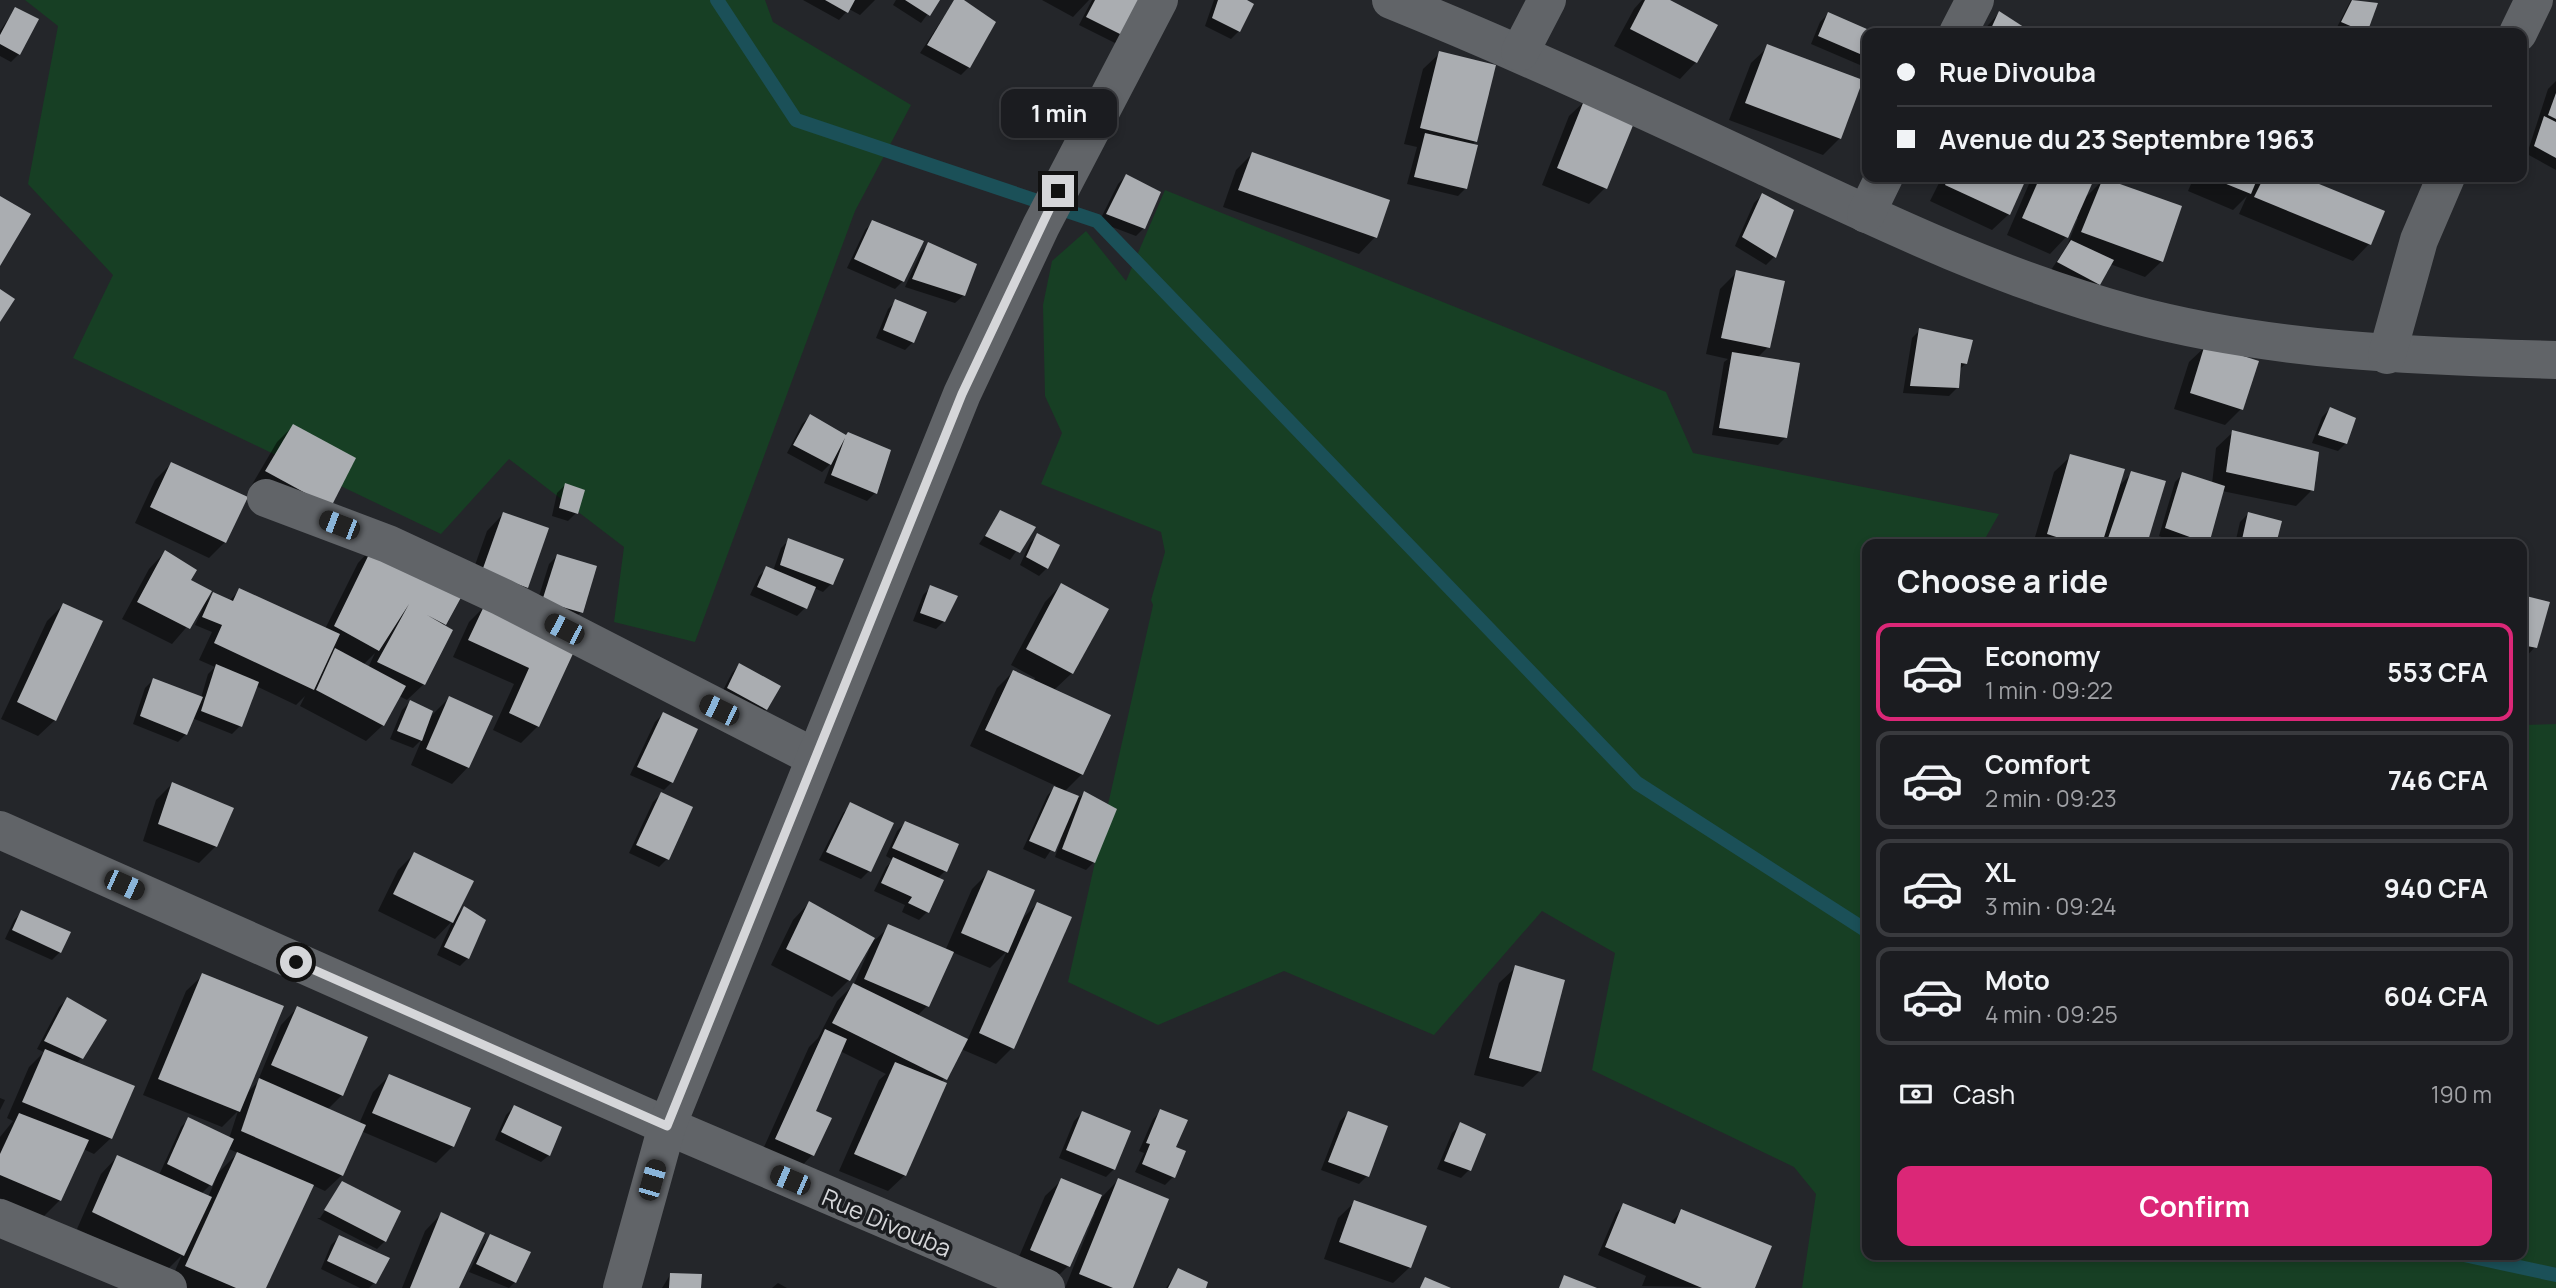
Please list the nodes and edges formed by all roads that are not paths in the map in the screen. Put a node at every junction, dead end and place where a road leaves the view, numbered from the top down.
1 (1159, 0) edge
2 (1391, 0) edge
3 (1547, 0) edge
4 (1975, 0) edge
5 (2534, 0) edge
6 (1961, 28) edge
7 (2520, 28) edge
8 (1520, 52) junction
9 (1882, 182) edge
10 (2444, 182) edge
11 (1866, 214) junction
12 (2386, 355) junction
13 (2556, 360) edge
14 (266, 498) dead end
15 (814, 757) junction
16 (0, 830) edge
17 (667, 1126) junction
18 (0, 1218) edge
19 (168, 1288) edge
20 (622, 1288) edge
21 (1046, 1288) edge

1 - 15 street
2 - 8 street
3 - 8 street
4 - 6 street
5 - 7 street
8 - 11 street
9 - 11 street
10 - 12 street
11 - 12 street
12 - 13 street
14 - 15 street
15 - 17 street
16 - 17 street, Rue Divouba
17 - 20 street
17 - 21 street, Rue Divouba
18 - 19 street

